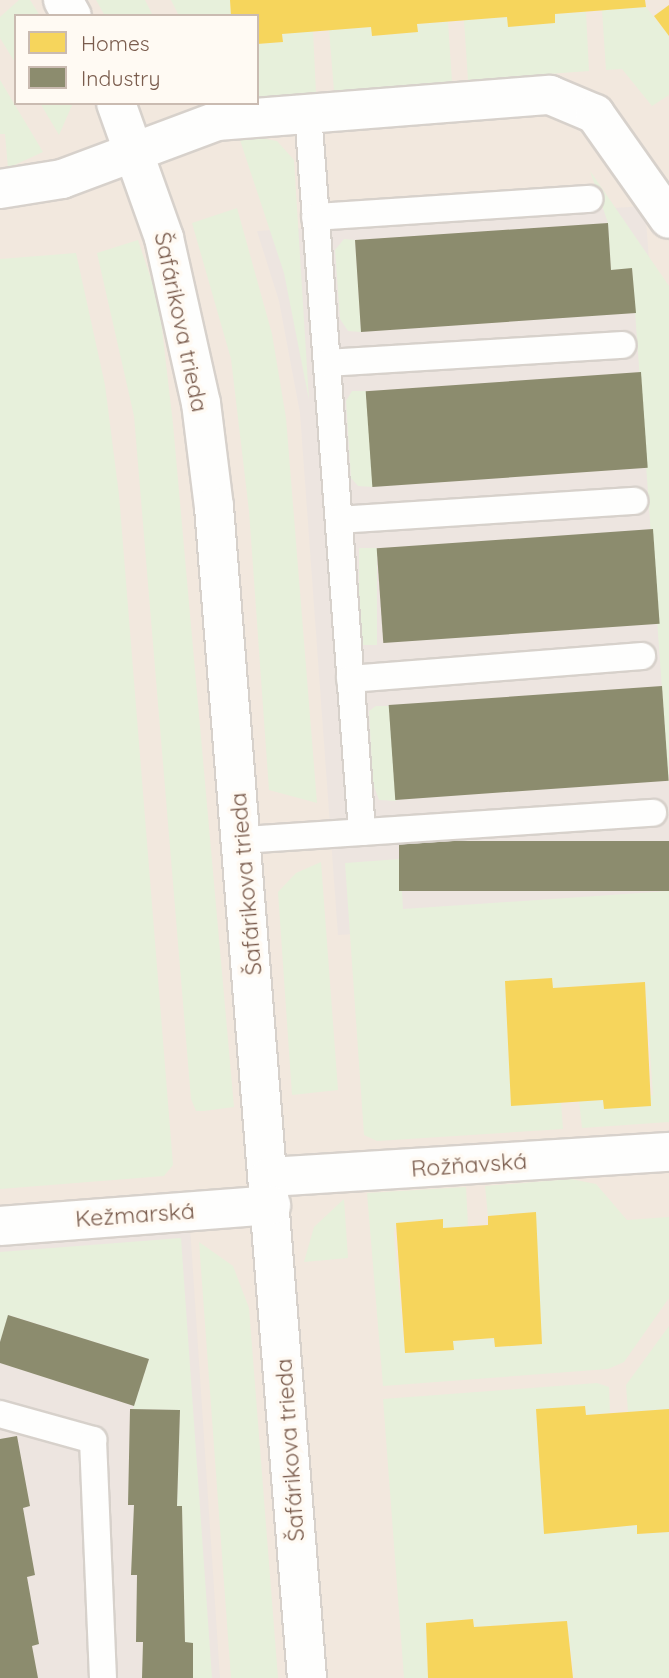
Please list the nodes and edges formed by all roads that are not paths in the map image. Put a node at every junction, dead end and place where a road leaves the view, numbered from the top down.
1 (117, 105) edge
2 (308, 113) junction
3 (136, 152) junction
4 (0, 190) edge
5 (589, 199) dead end
6 (315, 217) junction
7 (669, 219) edge
8 (622, 345) dead end
9 (327, 363) junction
10 (634, 501) dead end
11 (339, 520) junction
12 (642, 656) dead end
13 (351, 679) junction
14 (653, 813) dead end
15 (362, 832) junction
16 (243, 840) junction
17 (669, 1152) edge
18 (270, 1191) junction
19 (0, 1226) edge
20 (0, 1414) edge
21 (103, 1678) edge
22 (307, 1678) edge

1 - 3 street, Šafárikova trieda
2 - 3 street
2 - 6 lane
2 - 7 street
3 - 4 street
3 - 16 street, Šafárikova trieda
5 - 6 lane
6 - 9 lane
8 - 9 lane
9 - 11 lane
10 - 11 lane
11 - 13 lane
12 - 13 lane
13 - 15 lane
14 - 15 lane
15 - 16 lane
16 - 18 street, Šafárikova trieda
17 - 18 street, Rožňavská
18 - 19 street, Kežmarská
18 - 22 street, Šafárikova trieda
20 - 21 lane

